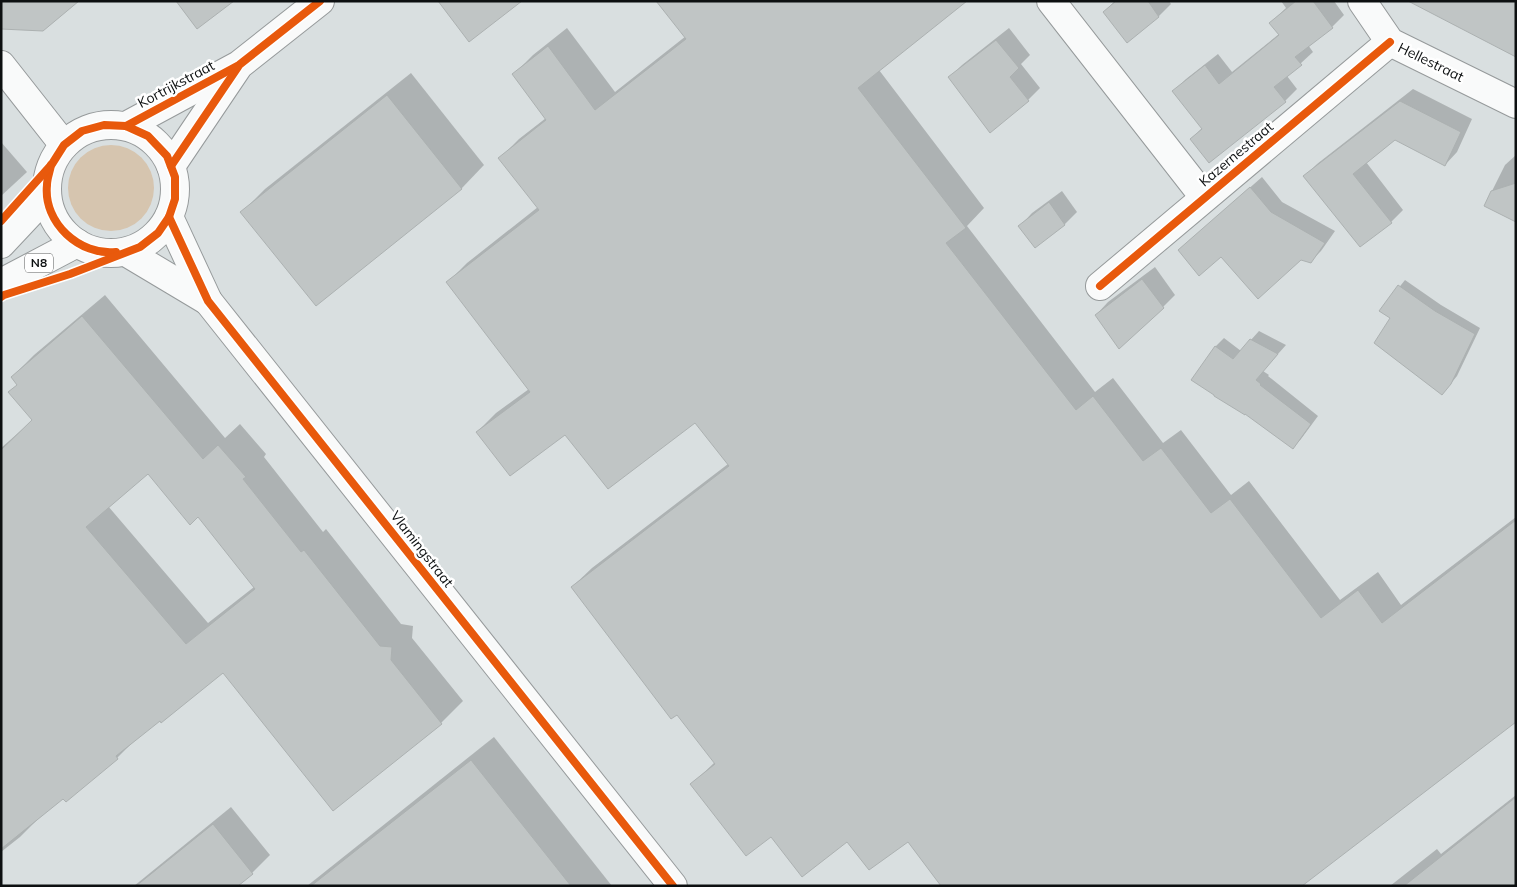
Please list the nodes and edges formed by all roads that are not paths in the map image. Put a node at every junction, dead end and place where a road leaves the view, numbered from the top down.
1 (320, 1) edge
2 (1051, 1) edge
3 (1362, 1) edge
4 (1390, 42) junction
5 (1, 65) edge
6 (239, 65) junction
7 (1516, 104) edge
8 (126, 126) junction
9 (64, 144) junction
10 (171, 166) junction
11 (47, 195) junction
12 (1204, 197) junction
13 (169, 217) junction
14 (77, 243) junction
15 (1, 244) edge
16 (126, 252) junction
17 (1, 283) edge
18 (1100, 286) dead end
19 (208, 301) junction
20 (673, 886) edge

1 - 6 street, Kortrijkstraat
2 - 12 street, Kazernestraat
3 - 4 street, Hellestraat
4 - 7 street, Hellestraat
4 - 12 street, Kazernestraat
5 - 9 street
6 - 8 street, Kortrijkstraat
6 - 10 street, Kortrijkstraat
8 - 9 street
8 - 10 street
9 - 11 street
10 - 13 street
11 - 14 street
11 - 15 street
12 - 18 street, Kazernestraat
13 - 16 street
13 - 19 street, Vlamingstraat
14 - 16 street
14 - 17 street, N8
16 - 19 street, Vlamingstraat
19 - 20 street, Vlamingstraat

